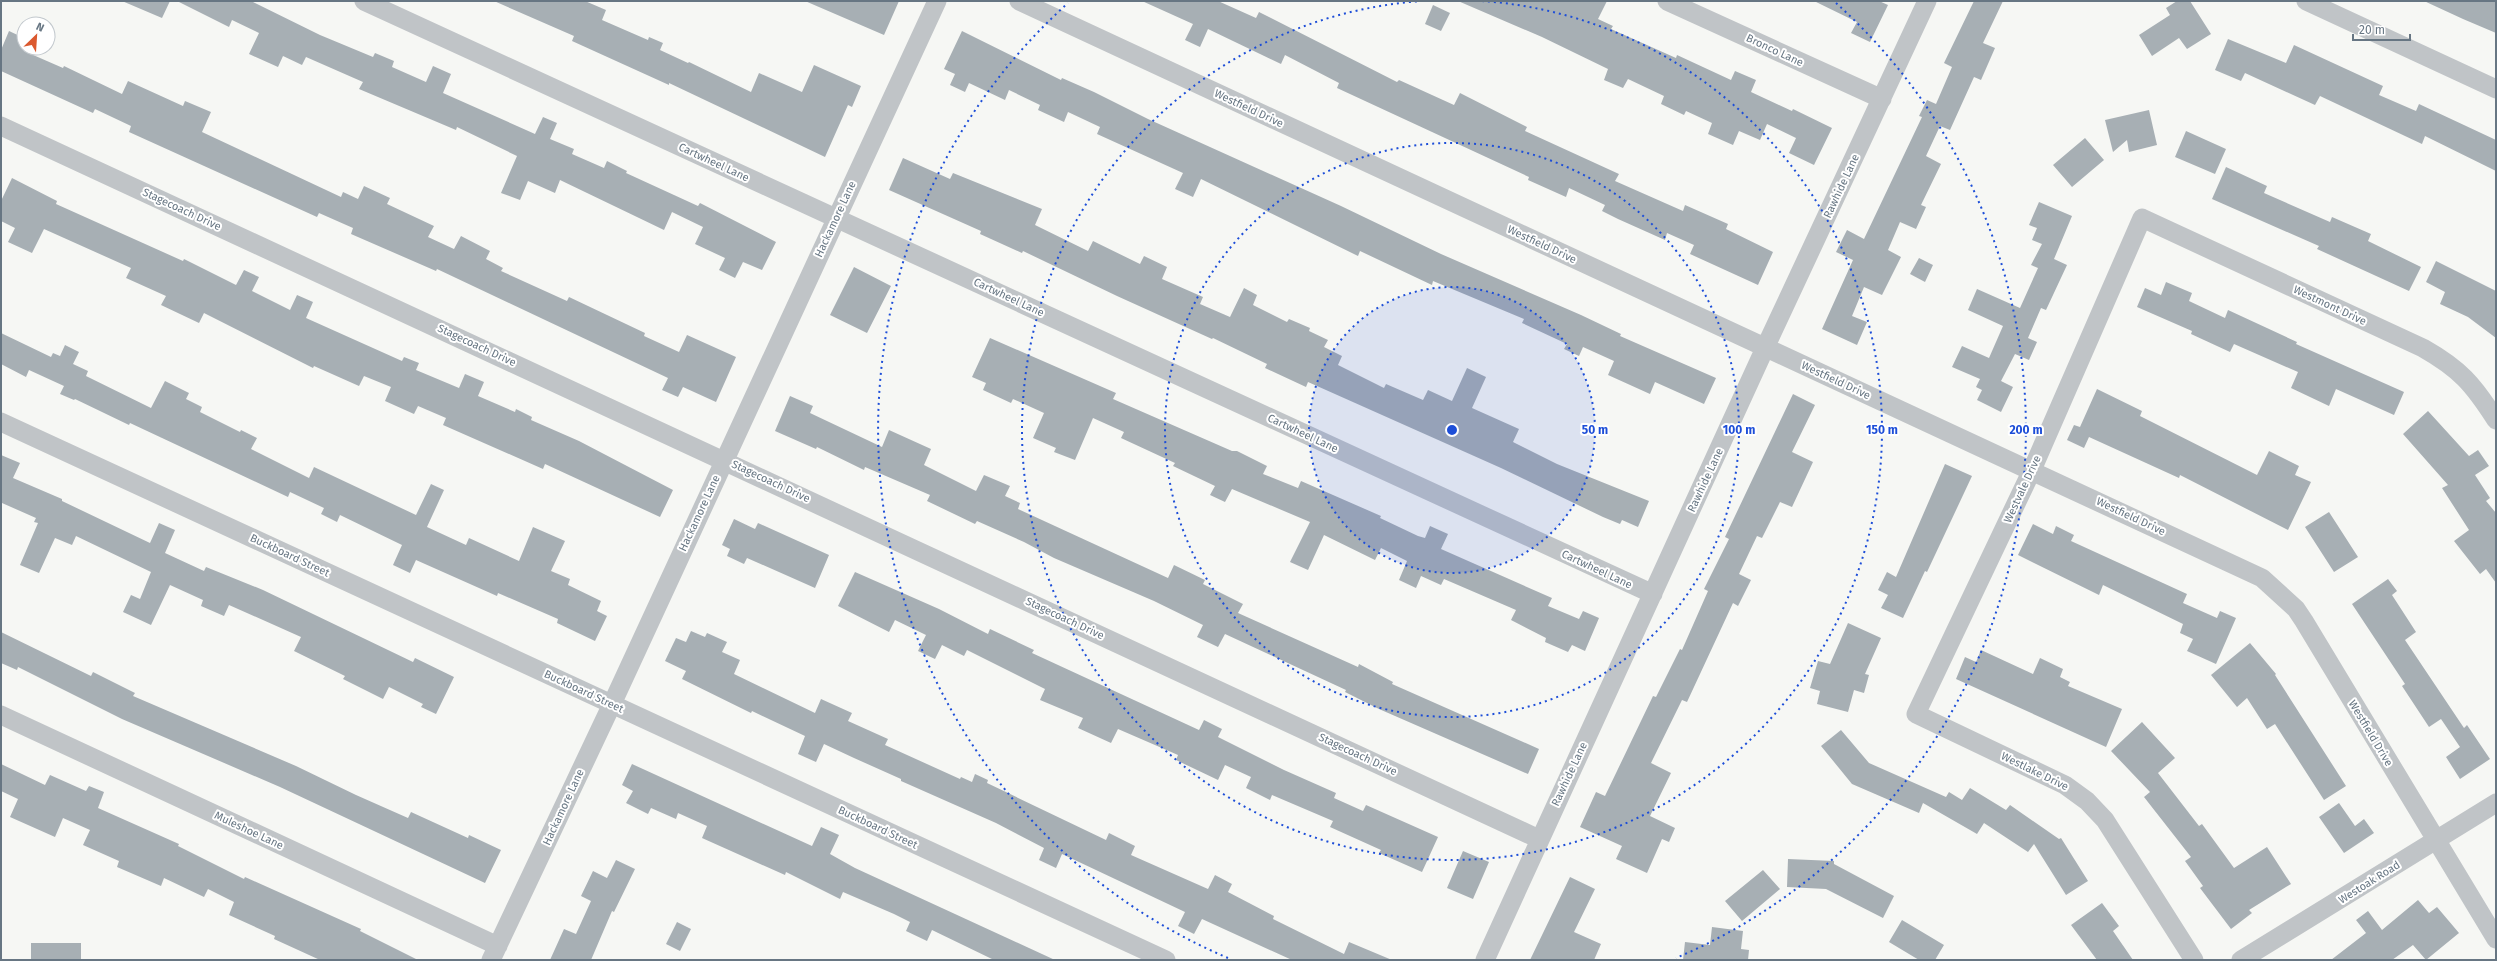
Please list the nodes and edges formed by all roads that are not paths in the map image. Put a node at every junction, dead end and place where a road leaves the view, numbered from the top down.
1 (364, 1) edge
2 (936, 1) edge
3 (1019, 1) edge
4 (1667, 1) edge
5 (1927, 1) edge
6 (2306, 1) edge
7 (2496, 89) edge
8 (1882, 99) junction
9 (1, 126) edge
10 (835, 217) junction
11 (2142, 218) joint
12 (1765, 348) junction
13 (2496, 420) edge
14 (1, 422) edge
15 (724, 459) junction
16 (2032, 470) junction
17 (1653, 594) junction
18 (612, 704) junction
19 (1916, 714) joint
20 (1, 715) edge
21 (2496, 803) edge
22 (1539, 839) junction
23 (2436, 840) junction
24 (2496, 939) edge
25 (495, 953) edge
26 (1166, 960) edge
27 (1485, 960) edge
28 (2194, 960) edge
29 (2241, 960) edge

1 - 10 street, Cartwheel Lane
2 - 10 street, Hackamore Lane
3 - 12 street, Westfield Drive
4 - 8 street, Bronco Lane
5 - 8 street, Rawhide Lane
6 - 7 street
8 - 12 street, Rawhide Lane
9 - 15 street, Stagecoach Drive
10 - 15 street, Hackamore Lane
10 - 17 street, Cartwheel Lane
11 - 13 street, Westmont Drive
11 - 16 street, Westvale Drive
12 - 16 street, Westfield Drive
12 - 17 street, Rawhide Lane
14 - 18 street, Buckboard Street
15 - 18 street, Hackamore Lane
15 - 22 street, Stagecoach Drive
16 - 19 street, Westvale Drive
16 - 23 street, Westfield Drive
17 - 22 street, Rawhide Lane
18 - 25 street, Hackamore Lane
18 - 26 street, Buckboard Street
19 - 28 street, Westlake Drive
20 - 25 street, Muleshoe Lane
21 - 23 street, Westoak Road
22 - 27 street, Rawhide Lane
23 - 24 street, Westfield Drive
23 - 29 street, Westoak Road

